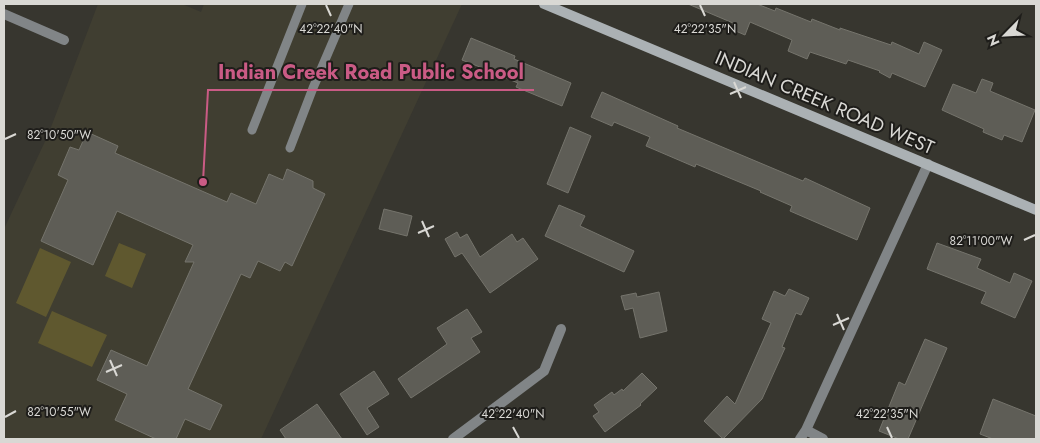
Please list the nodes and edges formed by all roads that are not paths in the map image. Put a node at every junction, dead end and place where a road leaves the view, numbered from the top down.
1 (302, 4) edge
2 (349, 4) edge
3 (544, 4) edge
4 (4, 14) edge
5 (64, 40) dead end
6 (252, 130) dead end
7 (290, 148) dead end
8 (928, 164) junction
9 (1036, 210) edge
10 (561, 329) dead end
11 (806, 430) junction
12 (453, 439) edge
13 (800, 439) edge
14 (823, 439) edge

1 - 6 lane
2 - 7 lane
3 - 8 street, INDIAN CREEK ROAD WEST
4 - 5 street
8 - 9 street, INDIAN CREEK ROAD WEST
8 - 11 street
10 - 12 street
11 - 13 street
11 - 14 street

